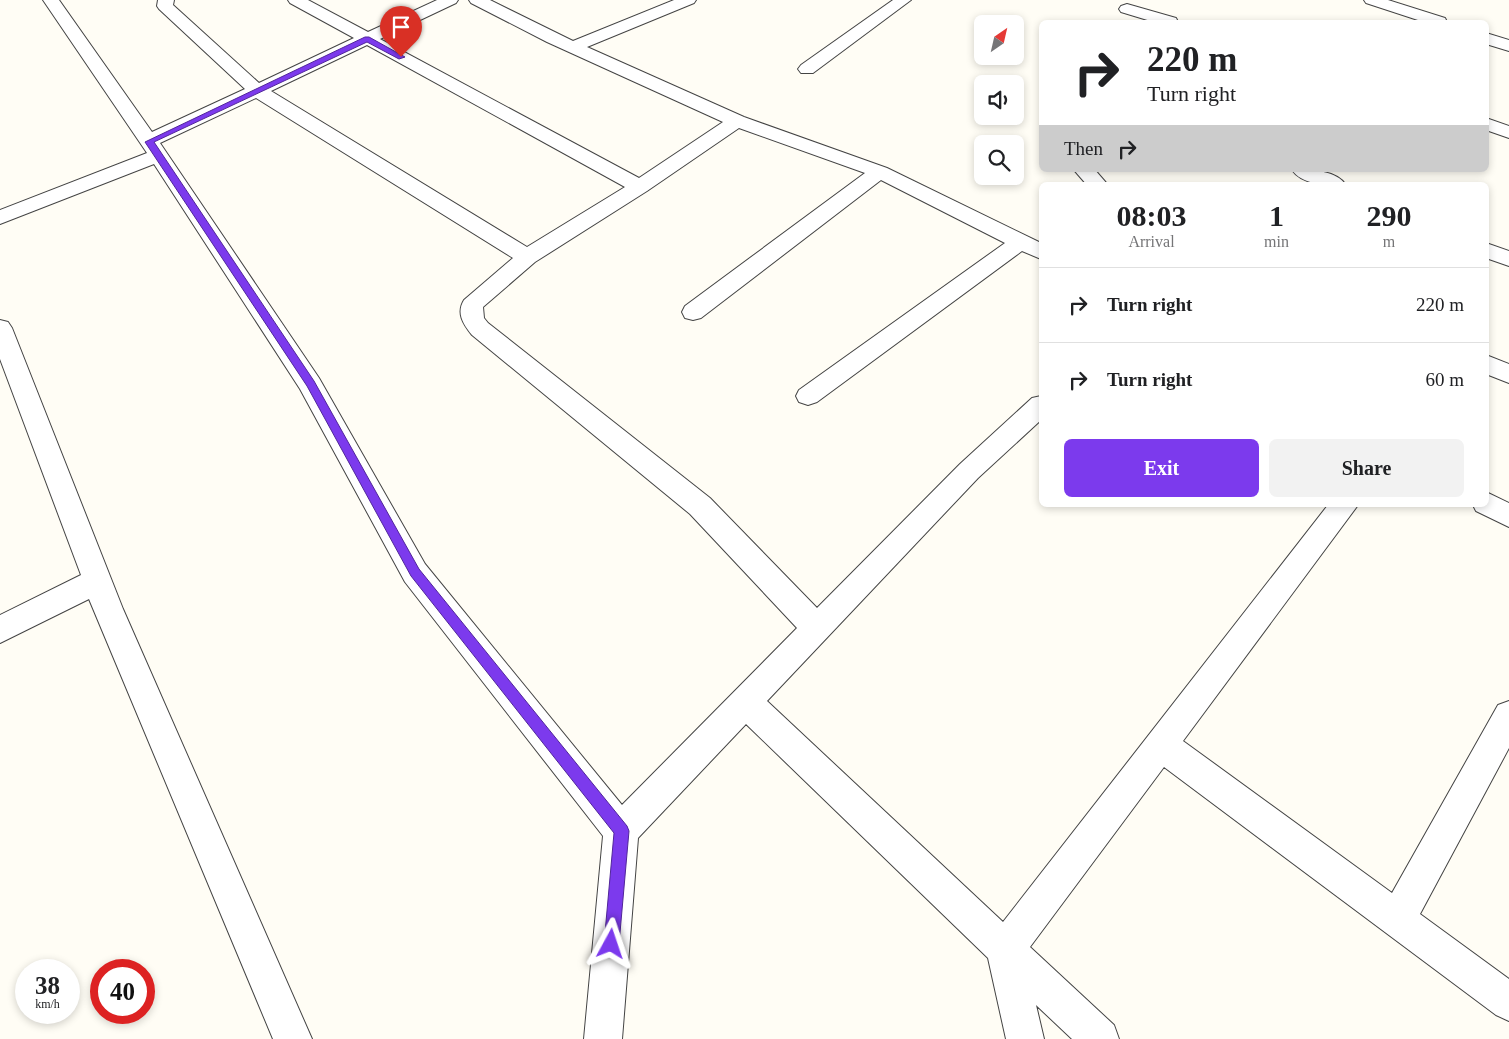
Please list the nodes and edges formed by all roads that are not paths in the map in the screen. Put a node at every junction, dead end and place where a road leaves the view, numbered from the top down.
1 (51, 0) edge
2 (166, 0) edge
3 (296, 0) edge
4 (450, 0) edge
5 (477, 0) edge
6 (688, 0) edge
7 (903, 0) edge
8 (1372, 0) edge
9 (635, 3) dead end
10 (1132, 4) edge
11 (656, 13) junction
12 (1118, 20) edge
13 (1166, 20) edge
14 (1434, 20) edge
15 (367, 39) junction
16 (1489, 39) edge
17 (1509, 46) edge
18 (573, 47) junction
19 (807, 69) dead end
20 (257, 90) junction
21 (736, 121) junction
22 (1489, 125) edge
23 (1509, 132) edge
24 (153, 148) junction
25 (880, 172) junction
26 (1307, 172) edge
27 (1329, 182) edge
28 (640, 187) junction
29 (0, 218) edge
30 (1031, 247) edge
31 (1489, 251) edge
32 (527, 256) junction
33 (1509, 260) edge
34 (692, 312) dead end
35 (0, 328) edge
36 (1489, 365) edge
37 (1509, 374) edge
38 (808, 396) dead end
39 (1039, 407) edge
40 (1489, 505) edge
41 (1342, 507) edge
42 (1509, 516) edge
43 (98, 580) junction
44 (817, 629) junction
45 (0, 630) edge
46 (746, 702) junction
47 (1509, 716) edge
48 (1161, 745) junction
49 (622, 831) junction
50 (1398, 918) junction
51 (1005, 949) junction
52 (1509, 1002) edge
53 (293, 1039) edge
54 (603, 1039) edge
55 (1025, 1039) edge
56 (1100, 1039) edge

1 - 24 street
2 - 20 street
3 - 15 street
4 - 15 street
5 - 18 street
6 - 11 street
7 - 19 street
8 - 14 street
9 - 11 street
10 - 12 street
10 - 13 street
11 - 18 street
15 - 20 street
15 - 28 street
16 - 17 street
18 - 21 street
20 - 24 street
20 - 32 street
21 - 25 street
21 - 28 street
22 - 23 street
24 - 29 street
24 - 49 street
25 - 30 street
25 - 34 street
26 - 27 street
28 - 32 street
30 - 38 street
31 - 33 street
32 - 44 street
35 - 43 street
36 - 37 street
39 - 44 street
40 - 42 street
41 - 48 street
43 - 45 street
43 - 53 street
44 - 46 street
46 - 49 street
46 - 51 street
47 - 50 street
48 - 50 street
48 - 51 street
49 - 54 street
50 - 52 street
51 - 55 street
51 - 56 street

